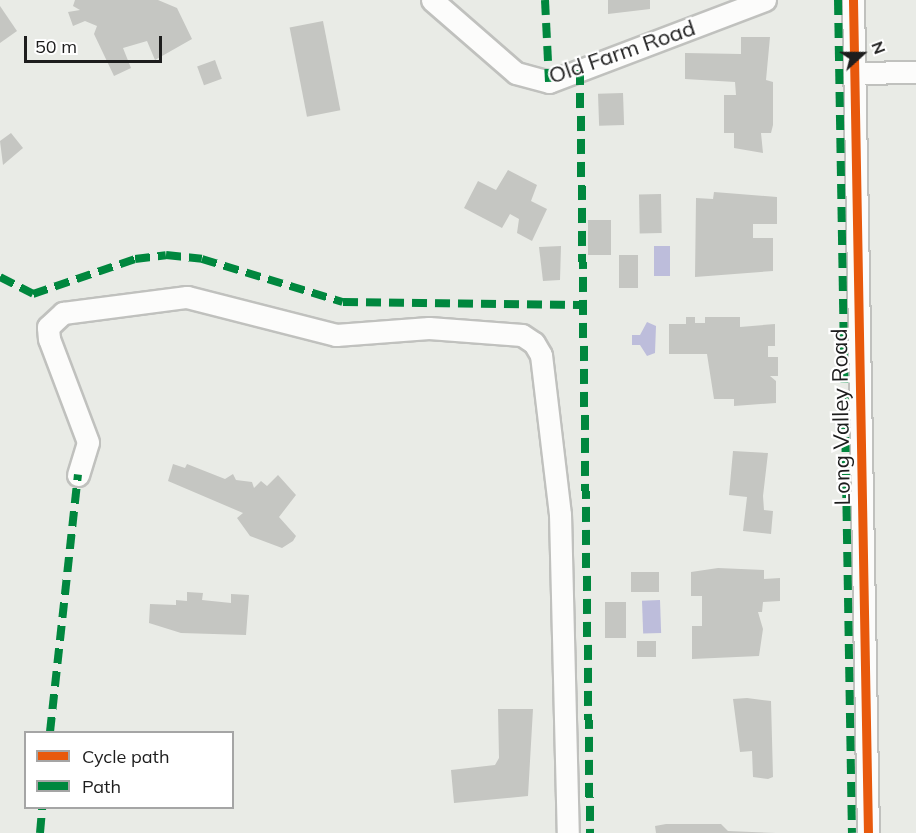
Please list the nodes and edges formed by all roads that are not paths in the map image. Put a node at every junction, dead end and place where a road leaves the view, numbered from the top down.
1 (432, 0) edge
2 (765, 0) edge
3 (853, 0) edge
4 (916, 72) edge
5 (854, 73) junction
6 (78, 475) dead end
7 (568, 833) edge
8 (868, 833) edge

1 - 2 street, Old Farm Road
3 - 5 street, Long Valley Road
4 - 5 street
5 - 8 street, Long Valley Road
6 - 7 street

